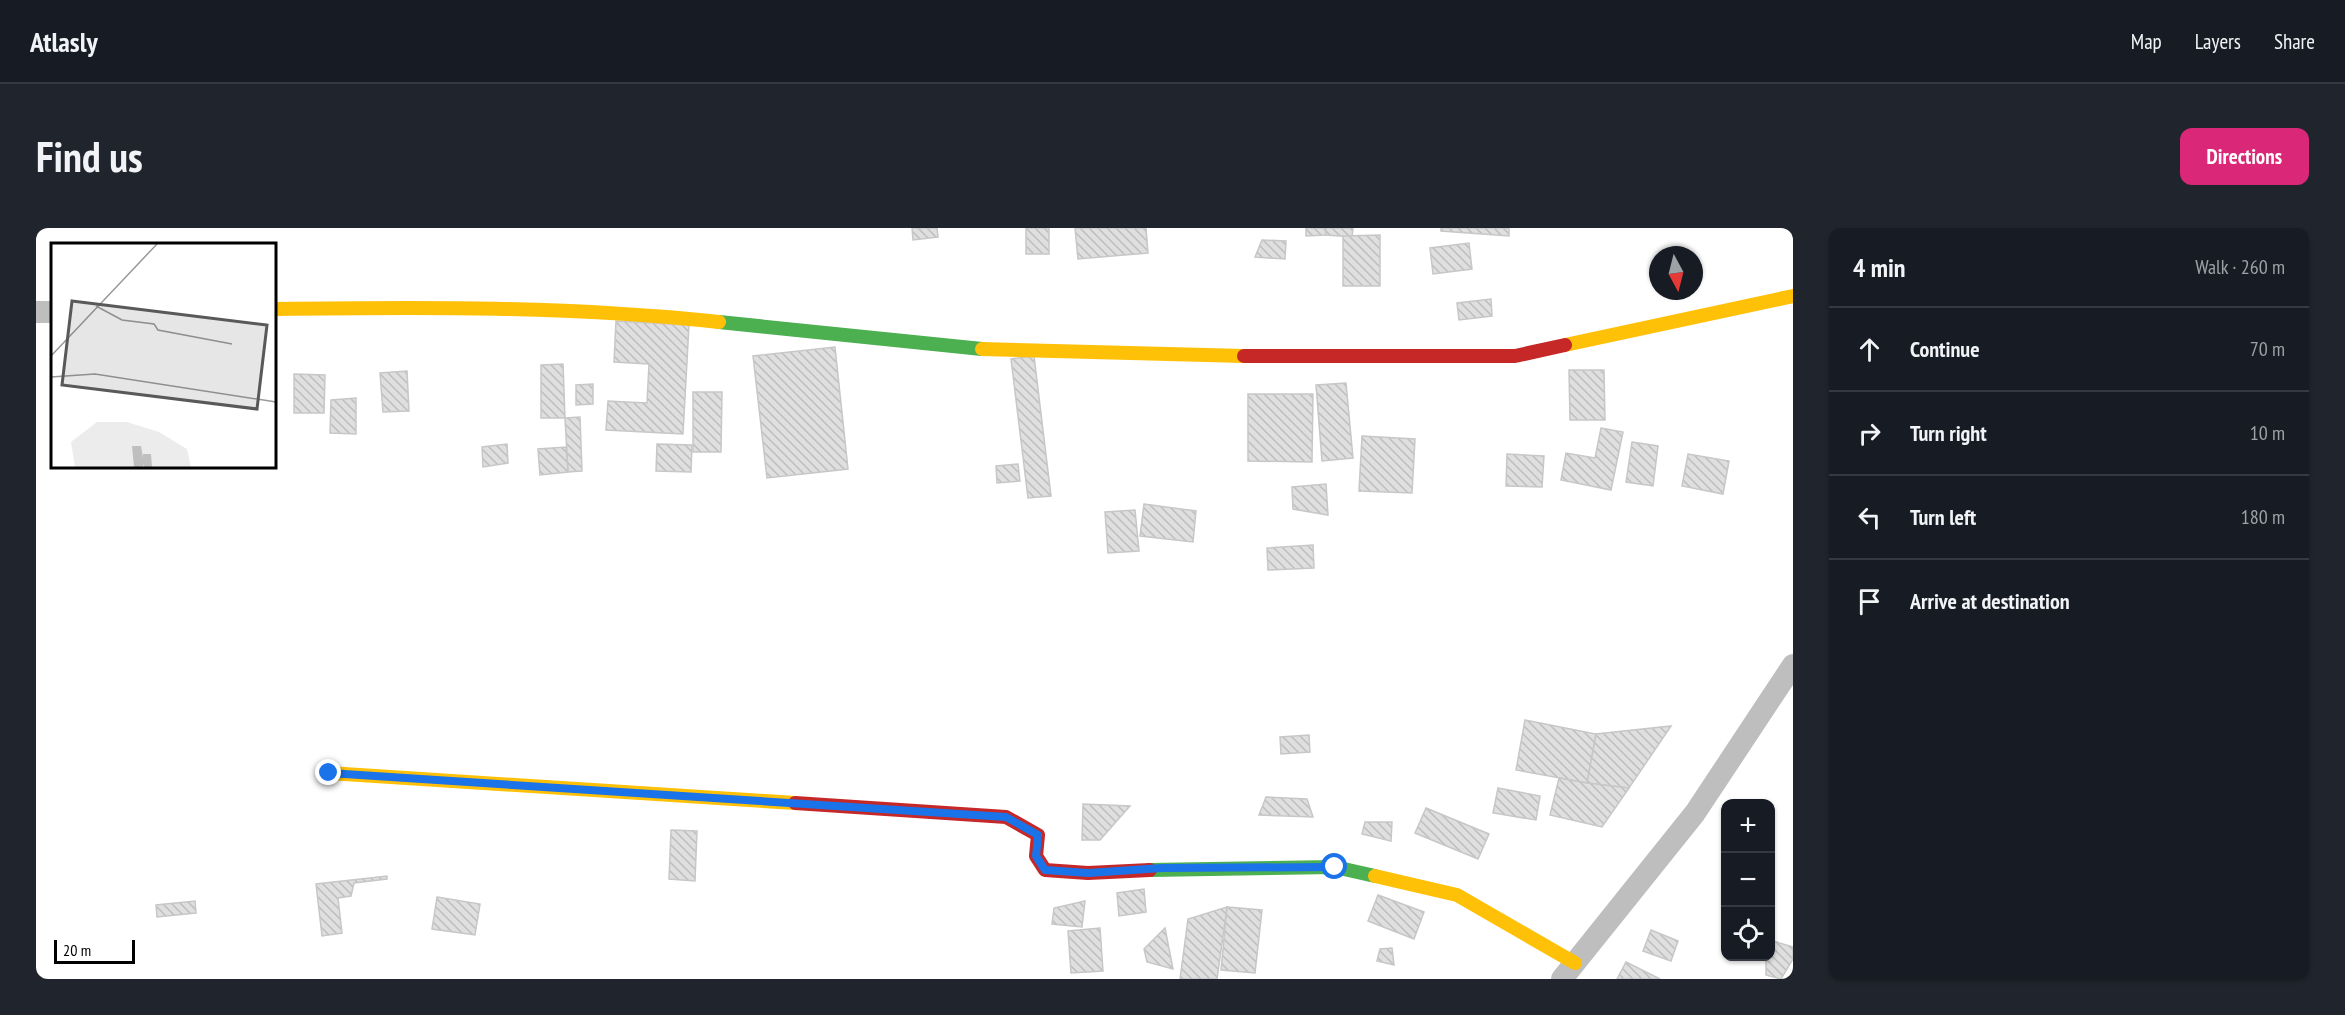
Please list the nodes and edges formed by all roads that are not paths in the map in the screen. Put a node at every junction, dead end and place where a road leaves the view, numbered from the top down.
1 (1793, 296) edge
2 (276, 309) edge
3 (1793, 665) edge
4 (329, 773) dead end
5 (1568, 971) edge

1 - 2 street
3 - 5 street
4 - 5 street

